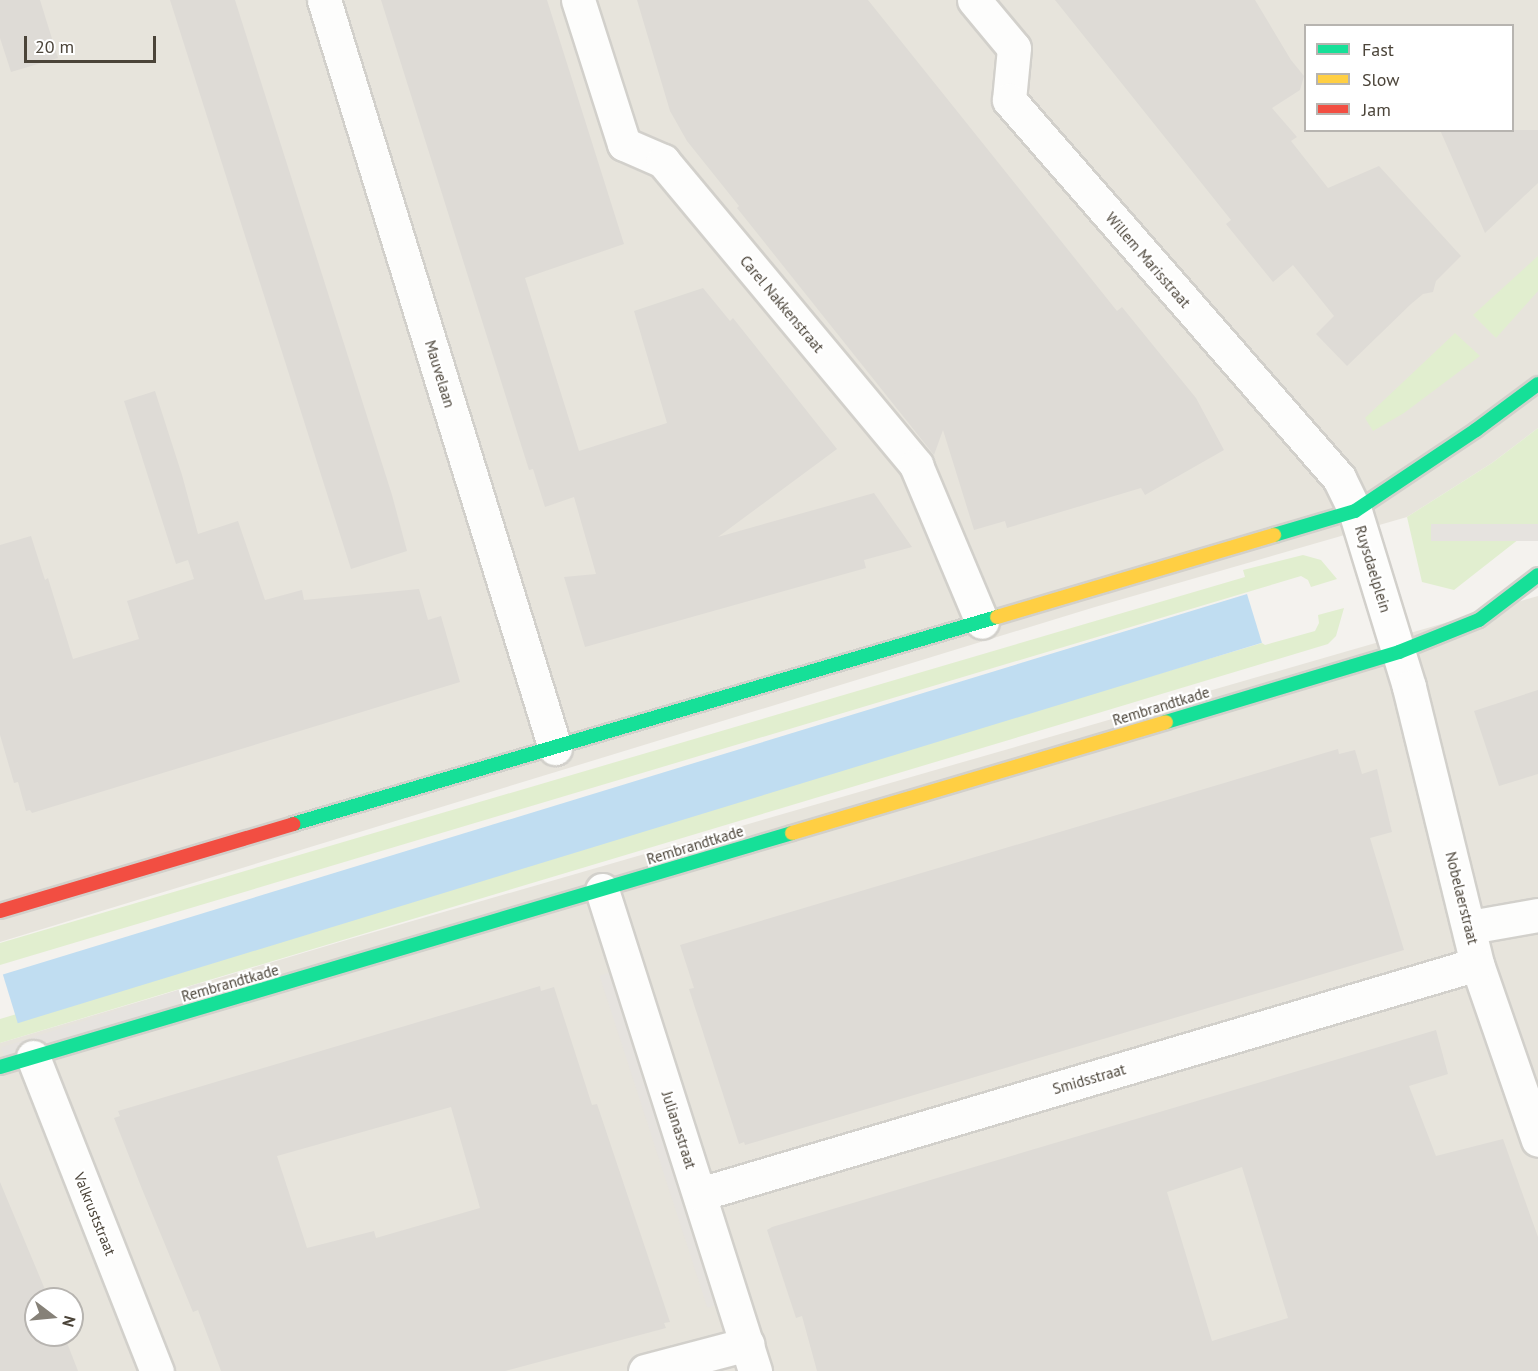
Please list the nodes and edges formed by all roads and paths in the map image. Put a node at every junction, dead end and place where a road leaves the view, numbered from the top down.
1 (324, 0) edge
2 (578, 0) edge
3 (974, 0) edge
4 (1538, 384) edge
5 (1355, 511) junction
6 (1538, 575) edge
7 (982, 622) junction
8 (1400, 652) junction
9 (555, 748) junction
10 (602, 890) junction
11 (0, 911) edge
12 (1538, 915) edge
13 (1470, 927) junction
14 (1478, 964) junction
15 (33, 1057) junction
16 (0, 1067) edge
17 (1538, 1140) edge
18 (700, 1194) junction
19 (751, 1358) edge
20 (157, 1371) edge
21 (645, 1371) edge

1 - 9 street, Mauvelaan
2 - 7 street, Carel Nakkenstraat
3 - 5 street, Willem Marisstraat
4 - 5 street, Ruysdaelplein
5 - 7 street
5 - 8 street, Ruysdaelplein
6 - 8 street
7 - 9 street
8 - 10 street, Rembrandtkade
8 - 13 street, Nobelaerstraat
9 - 11 street
10 - 15 street, Rembrandtkade
10 - 18 street, Julianastraat
12 - 13 street
13 - 14 street, Nobelaerstraat
14 - 17 street, Nobelaerstraat
14 - 18 street, Smidsstraat
15 - 16 street, Rembrandtkade
15 - 20 street, Valkruststraat
18 - 19 street, Julianastraat
19 - 21 street

